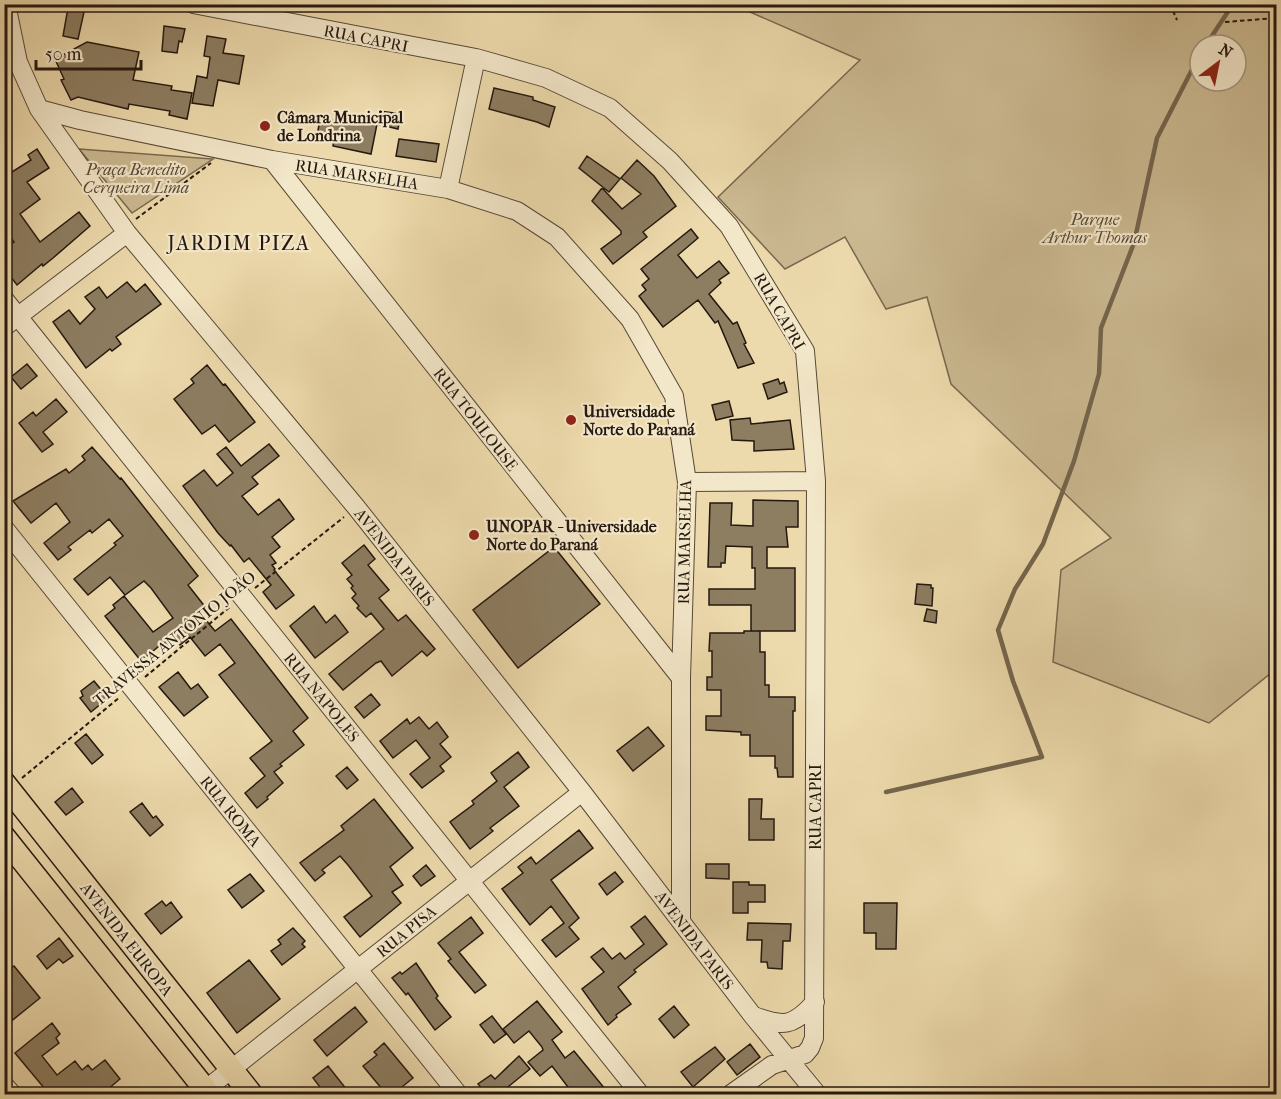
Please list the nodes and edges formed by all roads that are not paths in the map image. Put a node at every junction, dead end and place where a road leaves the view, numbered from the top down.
1 (6, 4) edge
2 (192, 4) edge
3 (476, 58) junction
4 (39, 109) junction
5 (272, 160) junction
6 (448, 189) junction
7 (125, 231) junction
8 (4, 298) edge
9 (11, 322) edge
10 (816, 481) junction
11 (687, 482) junction
12 (4, 528) edge
13 (681, 678) junction
14 (6, 788) edge
15 (582, 792) junction
16 (4, 837) edge
17 (469, 880) junction
18 (681, 921) junction
19 (357, 969) junction
20 (814, 1002) junction
21 (753, 1016) junction
22 (788, 1059) junction
23 (231, 1070) junction
24 (5, 1087) edge
25 (207, 1092) edge
26 (12, 1095) edge
27 (251, 1095) edge
28 (458, 1095) edge
29 (640, 1095) edge
30 (731, 1095) edge
31 (817, 1095) edge

1 - 4 street, AVENIDA PARIS
2 - 3 street, RUA CAPRI
3 - 6 street
3 - 10 street, RUA CAPRI
4 - 5 street, RUA MARSELHA
4 - 7 street, AVENIDA PARIS
5 - 6 street, RUA MARSELHA
5 - 13 street, RUA TOULOUSE
6 - 11 street, RUA MARSELHA
7 - 9 street
7 - 15 street, AVENIDA PARIS
8 - 9 street, RUA NAPOLES
9 - 17 street, RUA NAPOLES
10 - 11 street
10 - 20 street, RUA CAPRI
11 - 13 street, RUA MARSELHA
12 - 19 street, RUA ROMA
13 - 18 street, RUA MARSELHA
14 - 23 main road, AVENIDA EUROPA
15 - 17 street, RUA PISA
15 - 18 street, AVENIDA PARIS
16 - 25 main road, AVENIDA EUROPA
17 - 19 street, RUA PISA
17 - 29 street, RUA NAPOLES
18 - 21 street, AVENIDA PARIS
19 - 23 street, RUA PISA
19 - 28 street, RUA ROMA
20 - 21 street
20 - 22 street, RUA CAPRI
21 - 22 street, AVENIDA PARIS
22 - 30 street, RUA CAPRI
22 - 31 street, AVENIDA PARIS
23 - 25 street, RUA PISA
23 - 27 main road, AVENIDA EUROPA
24 - 26 street

